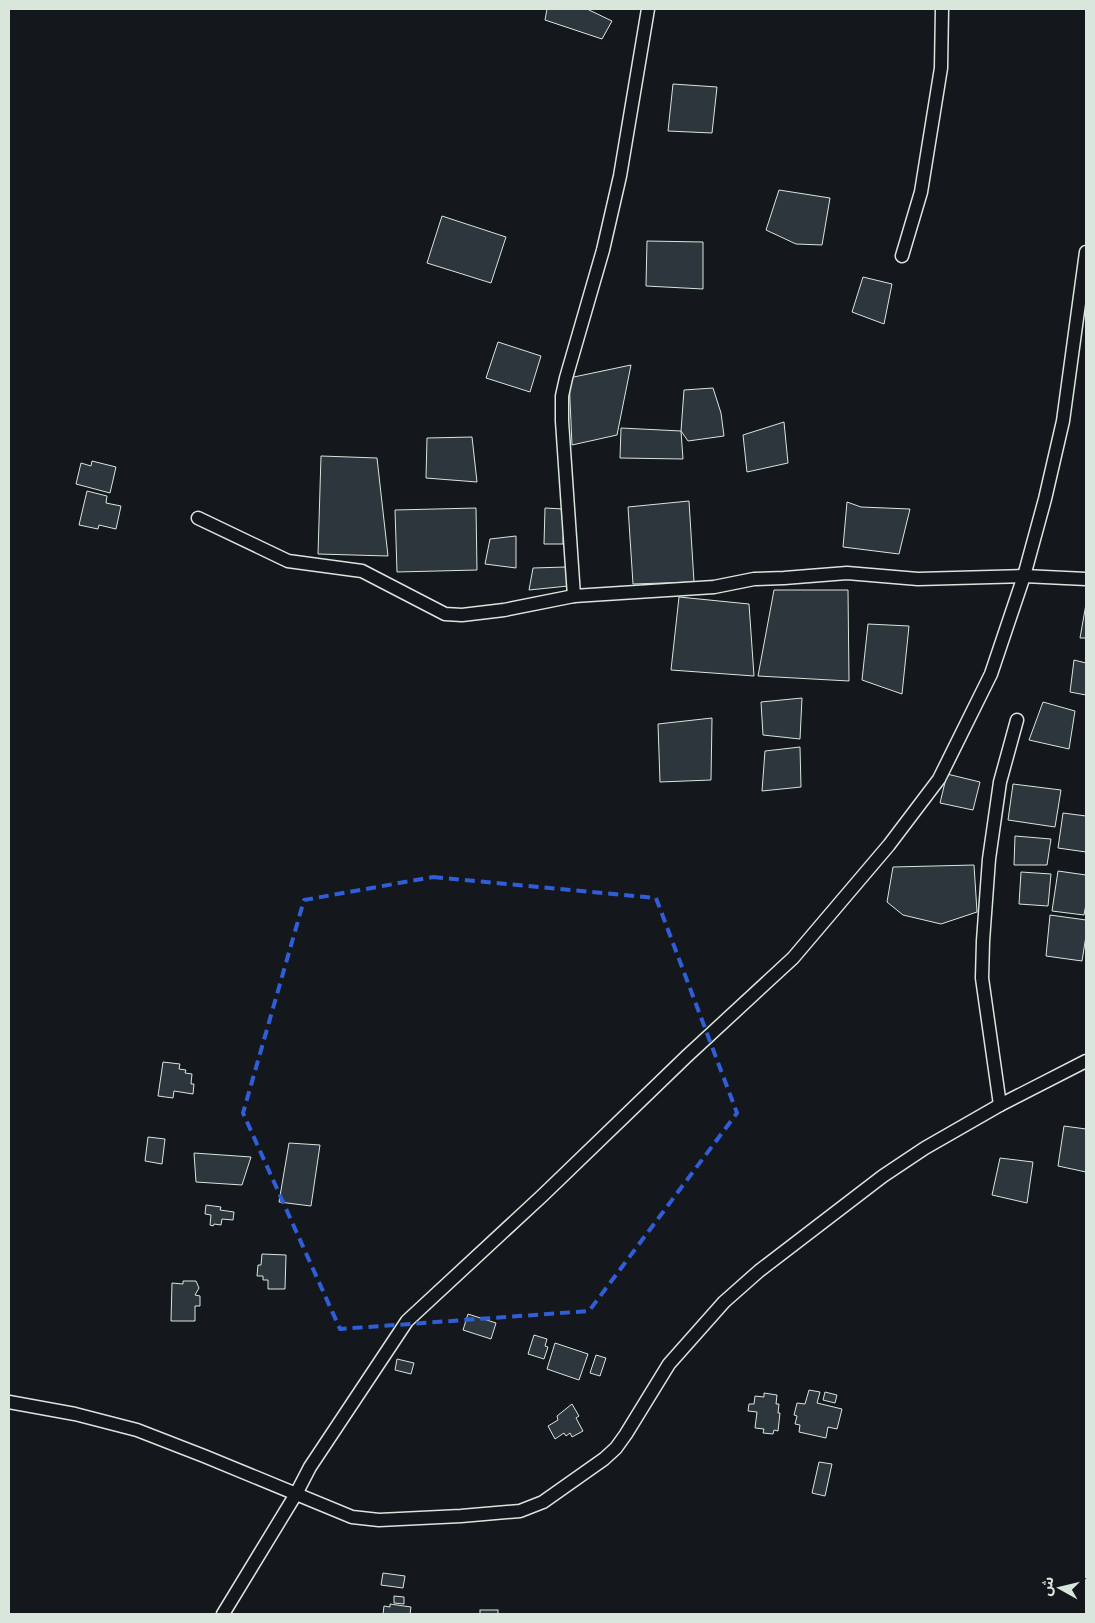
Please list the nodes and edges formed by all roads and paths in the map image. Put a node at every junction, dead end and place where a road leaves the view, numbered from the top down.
1 (648, 9) edge
2 (942, 9) edge
3 (1086, 252) edge
4 (902, 256) dead end
5 (198, 518) dead end
6 (1024, 576) junction
7 (1086, 579) edge
8 (574, 596) junction
9 (1017, 720) dead end
10 (1086, 1061) edge
11 (1000, 1105) junction
12 (9, 1402) edge
13 (296, 1494) junction
14 (223, 1614) edge

1 - 8 street
2 - 4 street
3 - 6 street
5 - 8 street
6 - 7 street
6 - 8 street
6 - 13 street
9 - 11 street
10 - 11 street
11 - 13 street
12 - 13 street
13 - 14 street

